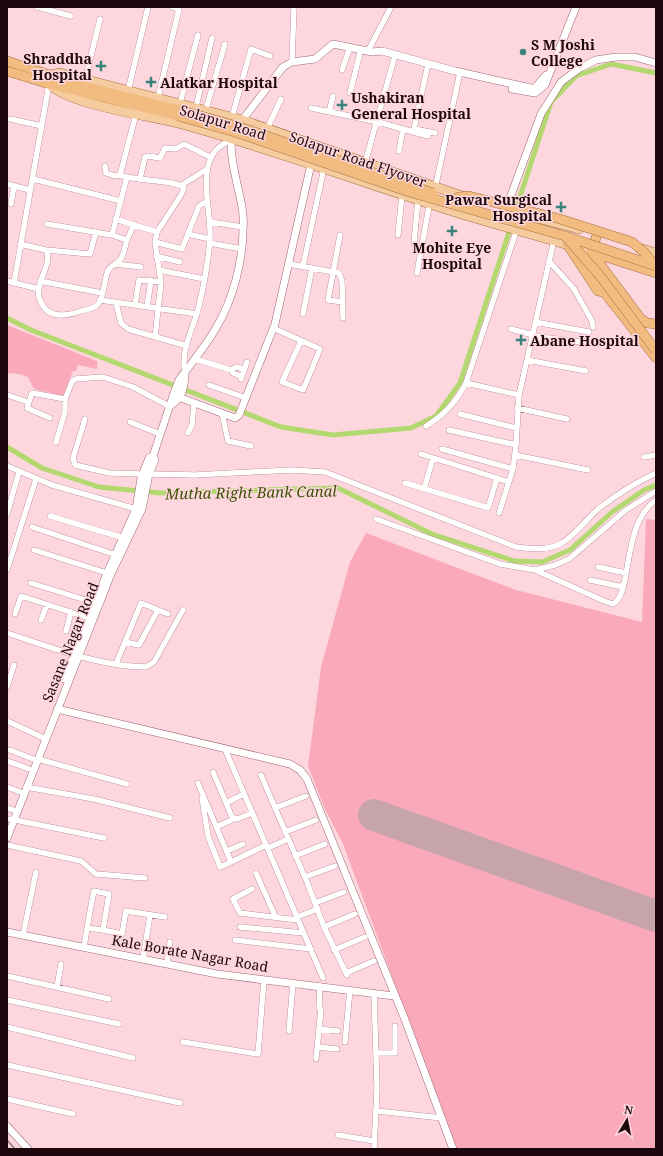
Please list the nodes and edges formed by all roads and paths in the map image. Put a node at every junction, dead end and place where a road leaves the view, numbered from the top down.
1 (37, 7) edge
2 (148, 7) edge
3 (172, 7) edge
4 (294, 7) edge
5 (391, 7) edge
6 (576, 7) edge
7 (71, 16) dead end
8 (100, 19) dead end
9 (198, 35) dead end
10 (212, 38) dead end
11 (225, 44) dead end
12 (350, 47) junction
13 (360, 49) junction
14 (368, 51) junction
15 (377, 52) junction
16 (270, 56) dead end
17 (394, 59) junction
18 (7, 61) edge
19 (292, 62) junction
20 (656, 63) edge
21 (427, 66) junction
22 (342, 70) dead end
23 (7, 71) edge
24 (460, 74) junction
25 (550, 74) junction
26 (49, 80) junction
27 (85, 80) junction
28 (561, 82) junction
29 (128, 91) junction
30 (350, 93) dead end
31 (333, 96) dead end
32 (158, 98) junction
33 (281, 99) dead end
34 (196, 107) junction
35 (311, 108) dead end
36 (206, 109) junction
37 (179, 110) junction
38 (329, 112) junction
39 (136, 114) junction
40 (232, 117) junction
41 (10, 119) dead end
42 (242, 120) junction
43 (378, 122) junction
44 (42, 126) junction
45 (267, 129) junction
46 (403, 129) junction
47 (435, 133) dead end
48 (428, 136) dead end
49 (231, 139) junction
50 (399, 151) dead end
51 (210, 157) junction
52 (365, 163) junction
53 (311, 164) junction
54 (105, 166) dead end
55 (324, 168) junction
56 (207, 169) junction
57 (120, 174) junction
58 (127, 177) junction
59 (33, 179) junction
60 (140, 179) junction
61 (7, 184) edge
62 (182, 185) junction
63 (14, 186) junction
64 (435, 188) junction
65 (30, 190) junction
66 (402, 195) junction
67 (418, 200) junction
68 (452, 200) junction
69 (121, 201) junction
70 (207, 201) junction
71 (11, 204) dead end
72 (429, 204) junction
73 (508, 210) junction
74 (116, 218) junction
75 (210, 222) junction
76 (47, 224) dead end
77 (134, 224) junction
78 (243, 227) junction
79 (509, 227) junction
80 (96, 232) junction
81 (157, 232) junction
82 (188, 234) junction
83 (112, 235) junction
84 (340, 235) dead end
85 (398, 235) dead end
86 (597, 235) junction
87 (128, 240) junction
88 (554, 240) junction
89 (566, 240) junction
90 (210, 241) junction
91 (155, 242) junction
92 (414, 243) dead end
93 (20, 244) junction
94 (242, 249) junction
95 (46, 250) junction
96 (591, 252) junction
97 (656, 253) edge
98 (156, 256) junction
99 (656, 260) edge
100 (549, 261) junction
101 (180, 262) dead end
102 (600, 263) junction
103 (115, 264) junction
104 (289, 264) junction
105 (303, 266) junction
106 (141, 267) dead end
107 (312, 268) junction
108 (656, 268) edge
109 (159, 270) junction
110 (333, 272) junction
111 (417, 273) dead end
112 (656, 273) edge
113 (204, 279) junction
114 (151, 280) junction
115 (7, 281) edge
116 (40, 281) junction
117 (161, 282) junction
118 (14, 283) junction
119 (39, 289) junction
120 (604, 292) junction
121 (102, 293) junction
122 (100, 300) junction
123 (342, 302) junction
124 (116, 303) junction
125 (135, 305) junction
126 (147, 307) junction
127 (157, 309) junction
128 (197, 314) junction
129 (303, 314) dead end
130 (343, 318) dead end
131 (535, 322) junction
132 (656, 324) edge
133 (273, 328) junction
134 (511, 329) dead end
135 (532, 335) junction
136 (155, 337) junction
137 (301, 341) junction
138 (600, 344) dead end
139 (187, 346) junction
140 (656, 351) edge
141 (656, 358) edge
142 (195, 359) junction
143 (527, 360) junction
144 (247, 362) dead end
145 (586, 371) dead end
146 (186, 372) junction
147 (466, 383) junction
148 (209, 385) dead end
149 (178, 393) junction
150 (7, 395) edge
151 (519, 395) junction
152 (246, 398) junction
153 (65, 399) junction
154 (28, 402) junction
155 (194, 402) junction
156 (169, 406) junction
157 (517, 408) junction
158 (222, 413) junction
159 (460, 414) dead end
160 (50, 418) dead end
161 (85, 419) dead end
162 (567, 419) dead end
163 (130, 422) dead end
164 (426, 426) dead end
165 (516, 428) junction
166 (449, 430) dead end
167 (188, 433) dead end
168 (160, 434) junction
169 (56, 442) dead end
170 (516, 445) junction
171 (252, 446) dead end
172 (442, 449) dead end
173 (421, 454) dead end
174 (656, 454) edge
175 (515, 455) junction
176 (433, 458) junction
177 (644, 458) dead end
178 (7, 466) edge
179 (513, 469) junction
180 (588, 470) dead end
181 (19, 472) junction
182 (656, 474) edge
183 (145, 478) junction
184 (497, 478) junction
185 (36, 479) junction
186 (509, 482) junction
187 (405, 483) dead end
188 (424, 489) junction
189 (656, 491) edge
190 (143, 496) junction
191 (656, 500) edge
192 (136, 509) junction
193 (7, 514) edge
194 (499, 514) dead end
195 (50, 516) dead end
196 (376, 519) dead end
197 (32, 527) dead end
198 (126, 538) junction
199 (34, 550) dead end
200 (117, 556) junction
201 (598, 567) dead end
202 (7, 570) edge
203 (535, 570) junction
204 (626, 573) junction
205 (109, 574) junction
206 (590, 580) dead end
207 (31, 582) dead end
208 (623, 587) junction
209 (95, 603) junction
210 (47, 604) junction
211 (158, 610) junction
212 (183, 610) dead end
213 (71, 612) junction
214 (15, 614) dead end
215 (168, 614) dead end
216 (89, 618) junction
217 (41, 620) dead end
218 (66, 631) dead end
219 (7, 633) edge
220 (125, 642) junction
221 (77, 655) junction
222 (116, 664) junction
223 (14, 665) dead end
224 (7, 687) edge
225 (57, 709) junction
226 (7, 721) edge
227 (44, 738) junction
228 (225, 749) junction
229 (10, 750) dead end
230 (35, 759) junction
231 (7, 761) edge
232 (29, 769) junction
233 (213, 772) dead end
234 (261, 775) dead end
235 (198, 783) dead end
236 (127, 784) dead end
237 (7, 787) edge
238 (26, 787) junction
239 (20, 792) junction
240 (202, 792) junction
241 (244, 794) junction
242 (306, 796) dead end
243 (226, 803) junction
244 (275, 808) junction
245 (10, 809) edge
246 (252, 813) junction
247 (170, 818) dead end
248 (234, 819) junction
249 (9, 820) edge
250 (316, 820) dead end
251 (216, 827) junction
252 (286, 832) junction
253 (7, 838) edge
254 (104, 838) dead end
255 (288, 839) junction
256 (243, 844) dead end
257 (325, 844) dead end
258 (7, 845) edge
259 (267, 847) junction
260 (227, 852) junction
261 (295, 856) junction
262 (231, 862) junction
263 (335, 866) dead end
264 (36, 872) dead end
265 (256, 873) dead end
266 (144, 878) dead end
267 (305, 878) junction
268 (252, 889) dead end
269 (344, 892) dead end
270 (316, 906) junction
271 (356, 914) dead end
272 (150, 915) junction
273 (165, 917) dead end
274 (276, 918) junction
275 (298, 919) junction
276 (240, 927) dead end
277 (324, 927) junction
278 (87, 928) junction
279 (103, 930) junction
280 (7, 932) edge
281 (304, 933) junction
282 (23, 935) junction
283 (365, 937) dead end
284 (235, 940) dead end
285 (170, 942) dead end
286 (84, 947) junction
287 (311, 949) junction
288 (334, 950) junction
289 (143, 959) junction
290 (374, 961) dead end
291 (61, 964) dead end
292 (166, 964) junction
293 (7, 976) edge
294 (323, 978) dead end
295 (264, 980) junction
296 (292, 983) junction
297 (320, 986) junction
298 (56, 987) junction
299 (350, 990) junction
300 (374, 994) junction
301 (394, 996) junction
302 (109, 999) dead end
303 (7, 1000) edge
304 (119, 1024) dead end
305 (396, 1026) dead end
306 (7, 1027) edge
307 (319, 1029) junction
308 (289, 1031) dead end
309 (338, 1031) dead end
310 (183, 1042) dead end
311 (345, 1042) dead end
312 (318, 1047) junction
313 (337, 1049) dead end
314 (376, 1053) junction
315 (133, 1058) dead end
316 (316, 1059) dead end
317 (7, 1064) edge
318 (7, 1099) edge
319 (180, 1103) dead end
320 (377, 1111) junction
321 (73, 1114) dead end
322 (442, 1118) junction
323 (7, 1126) edge
324 (338, 1135) dead end
325 (374, 1141) junction
326 (28, 1149) edge
327 (374, 1149) edge
328 (453, 1149) edge

1 - 7 street
2 - 29 street
3 - 32 street
4 - 19 street
5 - 14 street
6 - 25 street
8 - 27 street
9 - 37 street
10 - 34 street
11 - 36 street
12 - 13 street
12 - 19 street
12 - 22 street
13 - 14 street
13 - 30 street
14 - 15 street
15 - 17 street
15 - 21 street
16 - 40 street
17 - 21 street
17 - 43 street
18 - 26 highway, Solapur Road
19 - 42 street
20 - 28 street
21 - 24 street
21 - 47 street
23 - 26 highway, Solapur Road
24 - 25 street
24 - 64 street
25 - 28 street
26 - 27 main road, Solapur Road
26 - 37 highway, Solapur Road Flyover
26 - 39 main road, Solapur Road
26 - 44 street
27 - 29 main road, Solapur Road
28 - 73 street
29 - 32 main road, Solapur Road
31 - 38 street
32 - 37 main road, Solapur Road
33 - 45 street
34 - 36 main road, Solapur Road
34 - 37 main road, Solapur Road
35 - 38 street
36 - 40 main road, Solapur Road
37 - 68 highway, Solapur Road Flyover, bridge
37 - 89 highway, Solapur Road Flyover, bridge
38 - 43 street
39 - 49 main road, Solapur Road
39 - 57 street
40 - 42 main road, Solapur Road
41 - 44 street
42 - 45 main road, Solapur Road
42 - 49 street
43 - 46 street
43 - 52 street
44 - 59 street
45 - 52 main road, Solapur Road
46 - 48 street
46 - 50 street
49 - 51 street
49 - 53 main road, Solapur Road
49 - 78 street, Sasane Nagar Road
51 - 56 street
51 - 60 street
52 - 64 main road, Solapur Road
53 - 55 main road, Solapur Road
53 - 104 street
54 - 57 street
55 - 66 main road, Solapur Road
55 - 105 street
56 - 62 street
56 - 70 street
57 - 58 street
58 - 60 street
58 - 69 street
59 - 65 street
59 - 69 street
60 - 62 street
61 - 63 street
62 - 81 street
63 - 65 street
63 - 71 street
64 - 72 street
64 - 73 main road, Solapur Road
65 - 93 street
66 - 67 main road, Solapur Road
66 - 85 street
67 - 72 main road, Solapur Road
67 - 92 street
68 - 99 highway, Solapur Road Flyover, bridge
68 - 108 highway, bridge
69 - 74 street
70 - 75 street
70 - 82 street
72 - 79 main road, Solapur Road
72 - 111 street
73 - 79 street
73 - 86 main road, Solapur Road
74 - 77 street
74 - 83 street
75 - 78 street
75 - 90 street
76 - 80 street
77 - 81 street
77 - 87 street
78 - 94 street, Sasane Nagar Road
79 - 88 main road, Solapur Road
79 - 147 street
80 - 83 street
80 - 95 street
81 - 91 street
82 - 90 street
82 - 91 street
83 - 87 street
84 - 110 street
86 - 96 highway
86 - 97 main road, Solapur Road
87 - 103 street
88 - 89 main road, Solapur Road
88 - 100 street
89 - 96 main road, Solapur Road
89 - 108 highway, Solapur Road Flyover, bridge
89 - 120 highway
89 - 140 highway, bridge
90 - 94 street
90 - 113 street
91 - 98 street
93 - 95 street
93 - 118 street
94 - 142 street, Sasane Nagar Road
95 - 116 street
96 - 102 highway
96 - 112 highway
98 - 101 street
98 - 109 street
100 - 131 street
100 - 131 street
102 - 120 highway
102 - 132 highway
103 - 106 street
103 - 121 street
104 - 105 street
104 - 133 street
105 - 107 street
107 - 110 street
107 - 129 street
109 - 113 street
109 - 117 street
110 - 123 street
110 - 123 street
113 - 128 street
114 - 117 street
114 - 125 street
114 - 126 street
115 - 118 street
116 - 119 street
116 - 121 street
117 - 127 street
118 - 119 street
119 - 122 street
120 - 141 highway
121 - 122 street
122 - 124 street
123 - 130 street
124 - 125 street
124 - 136 street
125 - 126 street
126 - 127 street
127 - 128 street
127 - 136 street
128 - 139 street
131 - 135 street
133 - 137 street
133 - 152 street
134 - 135 street
135 - 138 street
135 - 143 street
136 - 139 street
137 - 137 street
139 - 146 street
142 - 144 street
142 - 146 street, Sasane Nagar Road
143 - 145 street
143 - 151 street
146 - 149 street, Sasane Nagar Road
147 - 151 street
147 - 164 street
148 - 152 street
149 - 155 street
149 - 156 street, Sasane Nagar Road
150 - 154 street
151 - 157 street
152 - 158 street
153 - 154 street
153 - 156 street
153 - 169 street
154 - 160 street
155 - 158 street
155 - 167 street
156 - 168 street, Sasane Nagar Road
157 - 162 street
157 - 165 street
158 - 171 street
159 - 165 street
161 - 183 street
163 - 168 street
165 - 170 street
166 - 170 street
168 - 183 street, Sasane Nagar Road
170 - 175 street
172 - 179 street
173 - 176 street
174 - 177 street
175 - 179 street
175 - 180 street
176 - 184 street
176 - 188 street
178 - 181 street
179 - 186 street
181 - 185 street
181 - 193 street
182 - 183 street
183 - 190 street, Sasane Nagar Road
184 - 186 street
184 - 188 street
185 - 192 street
185 - 202 street
186 - 194 street
187 - 188 street
189 - 203 street
190 - 192 street, Sasane Nagar Road
190 - 198 street, Sasane Nagar Road
191 - 204 street
192 - 198 street, Sasane Nagar Road
195 - 198 street
196 - 203 street
197 - 200 street
198 - 200 street, Sasane Nagar Road
199 - 205 street
200 - 205 street, Sasane Nagar Road
201 - 204 street
203 - 208 street
204 - 208 street
205 - 209 street, Sasane Nagar Road
205 - 221 street, Sasane Nagar Road
206 - 208 street
207 - 209 street
209 - 216 street, Sasane Nagar Road
210 - 213 street
210 - 214 street
210 - 217 street
211 - 215 street
211 - 220 street
211 - 220 street
212 - 222 street
213 - 216 street
213 - 218 street
216 - 221 street, Sasane Nagar Road
219 - 221 street
220 - 222 street
221 - 222 street
221 - 225 street, Sasane Nagar Road
221 - 227 street, Sasane Nagar Road
223 - 224 street
225 - 227 street, Sasane Nagar Road
225 - 228 street
226 - 227 street
227 - 230 street, Sasane Nagar Road
228 - 241 street
228 - 301 street
229 - 230 street
230 - 232 street, Sasane Nagar Road
230 - 236 street
230 - 238 street, Sasane Nagar Road
231 - 232 street
232 - 239 street, Sasane Nagar Road
233 - 243 street
234 - 244 street
235 - 240 street
237 - 239 street
238 - 247 street
238 - 249 street, Sasane Nagar Road
239 - 245 street, Sasane Nagar Road
240 - 251 street
240 - 262 street
241 - 243 street
241 - 246 street
242 - 244 street
243 - 248 street
244 - 252 street
245 - 249 street, Sasane Nagar Road
246 - 248 street
246 - 259 street
248 - 251 street
249 - 253 street, Sasane Nagar Road
249 - 254 street
250 - 252 street
251 - 260 street
252 - 255 street
255 - 259 street
255 - 261 street
256 - 260 street
257 - 261 street
258 - 266 street
259 - 262 street
259 - 275 street
260 - 262 street
261 - 267 street
263 - 267 street
264 - 282 street
265 - 274 street
267 - 270 street
268 - 274 street
269 - 270 street
270 - 275 street
270 - 277 street
271 - 277 street
272 - 273 street
272 - 279 street
272 - 289 street
274 - 275 street
275 - 281 street
276 - 281 street
277 - 288 street
278 - 279 street
278 - 279 street
278 - 286 street
280 - 282 street, Kale Borate Nagar Road
281 - 287 street
282 - 286 street, Kale Borate Nagar Road
283 - 288 street
284 - 287 street
285 - 292 street
286 - 289 street, Kale Borate Nagar Road
287 - 294 street
288 - 290 street
289 - 292 street, Kale Borate Nagar Road
291 - 298 street
292 - 295 street, Kale Borate Nagar Road
293 - 298 street
295 - 296 street, Kale Borate Nagar Road
295 - 310 street
296 - 297 street, Kale Borate Nagar Road
296 - 308 street
297 - 299 street, Kale Borate Nagar Road
297 - 307 street
298 - 302 street
299 - 300 street, Kale Borate Nagar Road
299 - 311 street
300 - 301 street, Kale Borate Nagar Road
300 - 314 street
301 - 322 street
303 - 304 street
305 - 314 street
306 - 315 street
307 - 309 street
307 - 312 street
312 - 313 street
312 - 316 street
314 - 320 street
317 - 319 street
318 - 321 street
320 - 322 street
320 - 325 street
322 - 328 street
323 - 326 street
324 - 325 street
325 - 327 street

